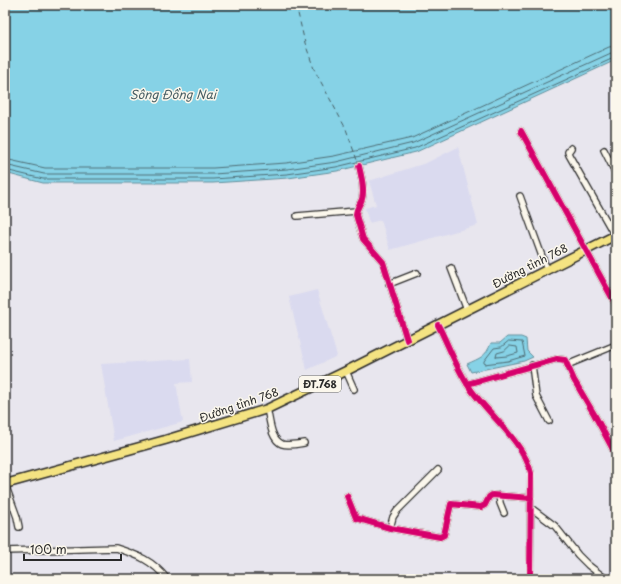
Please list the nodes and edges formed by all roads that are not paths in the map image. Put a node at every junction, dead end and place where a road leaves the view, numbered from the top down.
1 (521, 131) dead end
2 (571, 148) dead end
3 (604, 150) dead end
4 (359, 166) dead end
5 (616, 174) edge
6 (520, 196) dead end
7 (356, 211) junction
8 (297, 216) dead end
9 (615, 235) edge
10 (585, 250) junction
11 (451, 268) dead end
12 (547, 270) junction
13 (417, 273) dead end
14 (389, 284) junction
15 (616, 305) edge
16 (467, 310) junction
17 (438, 324) junction
18 (407, 340) junction
19 (616, 345) edge
20 (532, 365) junction
21 (567, 365) junction
22 (346, 371) junction
23 (467, 384) junction
24 (354, 389) dead end
25 (267, 409) junction
26 (549, 421) dead end
27 (304, 444) dead end
28 (616, 455) edge
29 (438, 470) dead end
30 (5, 484) edge
31 (348, 496) dead end
32 (499, 496) junction
33 (531, 498) junction
34 (531, 508) junction
35 (504, 513) dead end
36 (19, 527) dead end
37 (390, 528) junction
38 (5, 551) edge
39 (167, 579) edge
40 (530, 579) edge
41 (606, 579) edge

1 - 10 street
2 - 9 street
3 - 5 street
4 - 7 street
6 - 12 street
7 - 8 street
7 - 14 street
9 - 10 main road, Đường tỉnh 768 / ĐT.768
10 - 12 main road, Đường tỉnh 768 / ĐT.768
10 - 15 street
11 - 16 street
12 - 16 main road, Đường tỉnh 768 / ĐT.768
13 - 14 street
14 - 18 street
16 - 17 main road, Đường tỉnh 768 / ĐT.768
17 - 18 main road, Đường tỉnh 768 / ĐT.768
17 - 23 street
18 - 22 main road, Đường tỉnh 768 / ĐT.768
19 - 21 street
20 - 21 street
20 - 23 street
20 - 26 street
21 - 28 street
22 - 24 street
22 - 25 main road, Đường tỉnh 768 / ĐT.768
23 - 33 street
25 - 27 street
25 - 30 main road, Đường tỉnh 768 / ĐT.768
29 - 37 street
30 - 36 street
31 - 37 street
32 - 33 street
32 - 35 street
32 - 37 street
33 - 34 street
34 - 40 street
34 - 41 street
38 - 39 street

